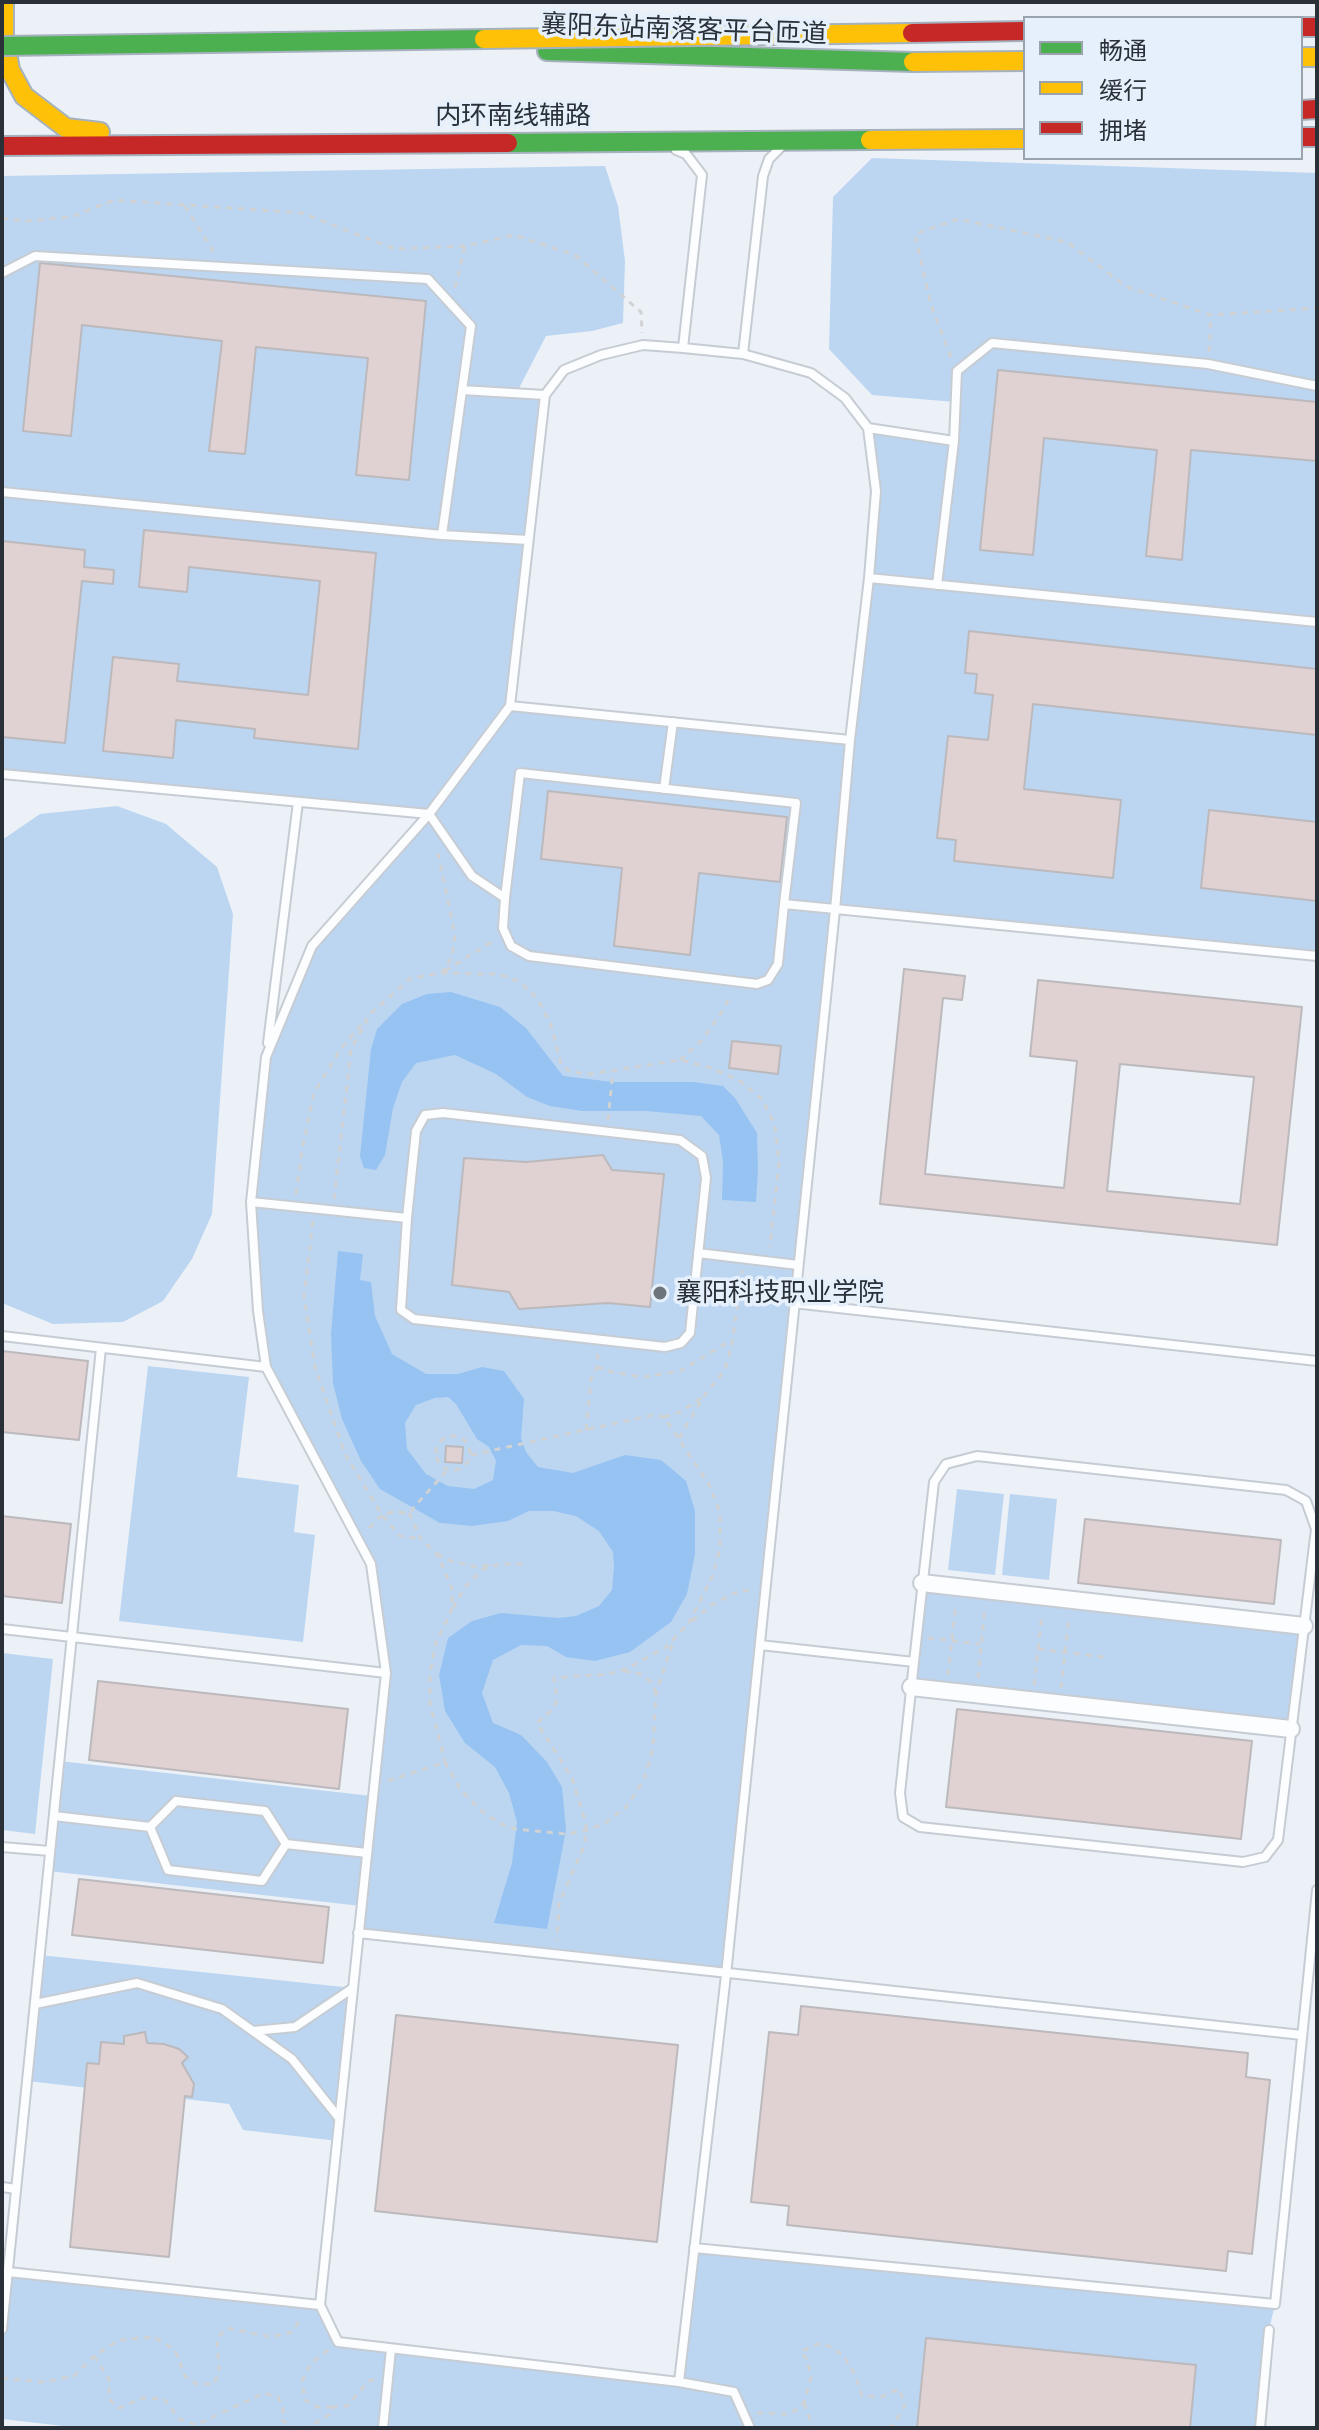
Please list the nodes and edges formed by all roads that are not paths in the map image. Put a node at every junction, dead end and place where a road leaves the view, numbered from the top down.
1 (4, 2) edge
2 (1023, 31) edge
3 (293, 42) junction
4 (2, 46) edge
5 (1023, 61) edge
6 (1023, 139) edge
7 (657, 141) junction
8 (787, 141) junction
9 (209, 145) junction
10 (2, 146) edge
11 (2, 273) edge
12 (683, 348) junction
13 (743, 354) junction
14 (1317, 386) edge
15 (462, 390) junction
16 (545, 395) junction
17 (868, 428) junction
18 (954, 441) junction
19 (2, 492) edge
20 (442, 535) junction
21 (528, 540) junction
22 (869, 578) junction
23 (937, 585) junction
24 (1317, 622) edge
25 (510, 706) junction
26 (673, 722) junction
27 (850, 740) junction
28 (2, 774) edge
29 (664, 789) junction
30 (298, 802) junction
31 (429, 814) junction
32 (505, 898) junction
33 (784, 904) junction
34 (835, 910) junction
35 (1317, 956) edge
36 (266, 1057) junction
37 (251, 1202) junction
38 (407, 1218) junction
39 (698, 1253) junction
40 (798, 1265) junction
41 (793, 1303) junction
42 (2, 1336) edge
43 (101, 1348) junction
44 (1317, 1361) edge
45 (266, 1367) junction
46 (922, 1583) junction
47 (1304, 1626) junction
48 (2, 1629) edge
49 (72, 1637) junction
50 (760, 1645) junction
51 (914, 1662) junction
52 (386, 1673) junction
53 (911, 1687) junction
54 (1291, 1729) junction
55 (54, 1816) junction
56 (150, 1827) junction
57 (286, 1844) junction
58 (2, 1847) edge
59 (50, 1851) junction
60 (367, 1853) junction
61 (1317, 1890) edge
62 (358, 1933) junction
63 (726, 1975) junction
64 (353, 1988) junction
65 (35, 2004) junction
66 (253, 2031) junction
67 (1302, 2035) junction
68 (339, 2118) junction
69 (2, 2187) edge
70 (16, 2189) junction
71 (694, 2248) junction
72 (8, 2272) junction
73 (320, 2305) junction
74 (2, 2329) edge
75 (1269, 2330) dead end
76 (391, 2349) junction
77 (679, 2382) junction
78 (383, 2428) edge
79 (750, 2428) edge
80 (1260, 2428) edge

1 - 9 main road
2 - 3 main road, bridge
3 - 4 main road, bridge
3 - 5 main road, 襄阳东站南落客平台匝道, bridge
6 - 8 main road, 内环南线辅路
7 - 8 main road, 内环南线辅路
7 - 9 main road, 内环南线辅路
7 - 12 lane
8 - 13 lane
9 - 10 main road, 内环南线辅路
11 - 15 lane
12 - 13 lane
12 - 16 lane
13 - 17 lane
14 - 18 lane
15 - 16 lane
15 - 20 lane
16 - 21 lane
17 - 18 lane
17 - 22 lane
18 - 23 lane
19 - 20 lane
20 - 21 lane
21 - 25 lane
22 - 23 lane
22 - 27 lane
23 - 24 lane
25 - 26 lane
25 - 31 lane
26 - 27 lane
26 - 29 lane
27 - 34 lane
28 - 30 lane
29 - 32 lane
29 - 33 lane
30 - 31 lane
30 - 36 lane
31 - 32 lane
31 - 36 lane
32 - 33 lane
33 - 34 lane
34 - 35 lane
34 - 40 lane
36 - 37 lane
37 - 38 lane
37 - 45 lane
38 - 39 lane
38 - 39 lane
39 - 40 lane
40 - 41 lane
41 - 44 lane
41 - 50 lane
42 - 43 lane
43 - 45 lane
43 - 49 lane
45 - 52 lane
46 - 47 street
46 - 47 lane
46 - 51 lane
47 - 54 lane
48 - 49 lane
49 - 52 lane
49 - 55 lane
50 - 51 lane
50 - 63 lane
51 - 53 lane
52 - 60 lane
53 - 54 street
53 - 54 lane
55 - 56 lane
55 - 59 lane
56 - 57 lane
56 - 57 lane
57 - 60 lane
58 - 59 lane
59 - 65 lane
60 - 62 lane
61 - 67 lane
62 - 63 lane
62 - 64 lane
63 - 67 lane
63 - 71 lane
64 - 66 lane
64 - 68 lane
65 - 66 lane
65 - 70 lane
66 - 68 lane
67 - 71 lane
68 - 73 lane
69 - 70 lane
70 - 72 lane
71 - 77 lane
72 - 73 lane
72 - 74 lane
73 - 76 lane
75 - 80 lane
76 - 77 lane
76 - 78 lane
77 - 79 lane

